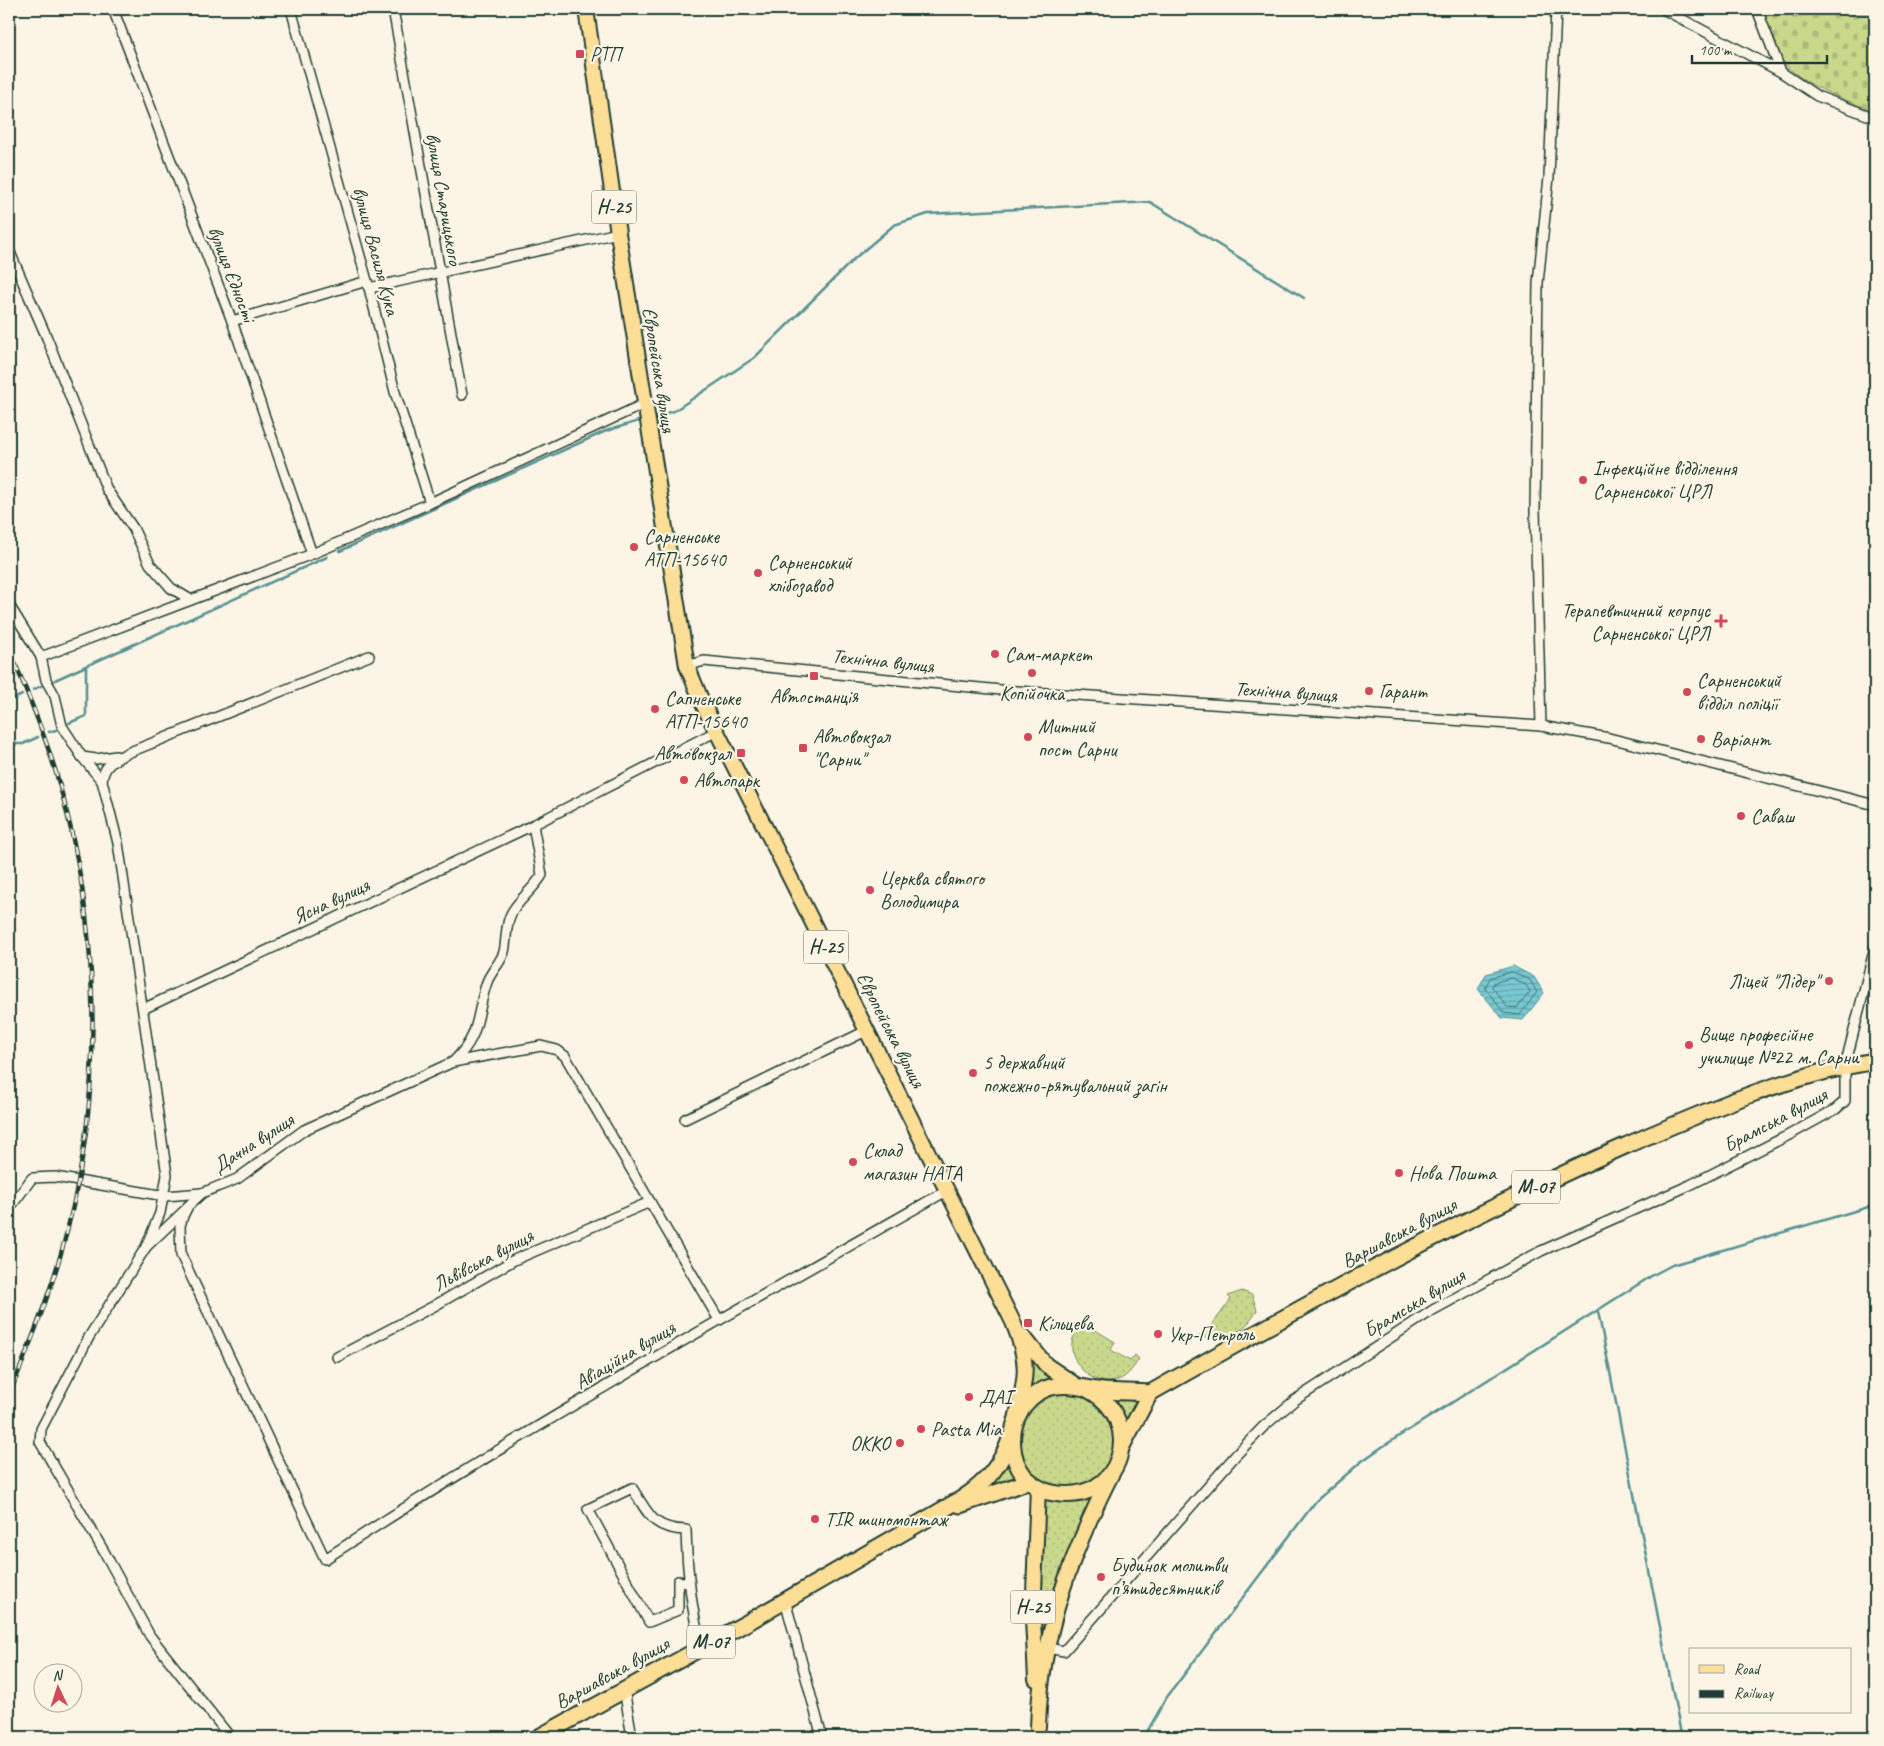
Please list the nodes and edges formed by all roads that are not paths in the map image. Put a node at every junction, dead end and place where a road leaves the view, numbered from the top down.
1 (113, 9) edge
2 (291, 9) edge
3 (393, 9) edge
4 (586, 9) edge
5 (1556, 9) edge
6 (1663, 9) edge
7 (1757, 9) edge
8 (1781, 72) junction
9 (1875, 118) edge
10 (618, 233) junction
11 (9, 250) edge
12 (439, 274) junction
13 (368, 285) junction
14 (232, 322) junction
15 (462, 396) dead end
16 (646, 413) junction
17 (430, 503) junction
18 (312, 554) junction
19 (191, 600) junction
20 (9, 605) edge
21 (368, 656) dead end
22 (41, 657) junction
23 (687, 666) junction
24 (1541, 726) junction
25 (717, 731) junction
26 (125, 754) junction
27 (82, 757) junction
28 (102, 781) junction
29 (1875, 805) edge
30 (533, 825) junction
31 (1875, 947) edge
32 (143, 1009) junction
33 (868, 1030) junction
34 (1875, 1061) edge
35 (453, 1062) junction
36 (1845, 1066) junction
37 (685, 1119) dead end
38 (948, 1190) junction
39 (202, 1193) junction
40 (165, 1196) junction
41 (650, 1202) junction
42 (188, 1206) junction
43 (9, 1210) edge
44 (146, 1247) junction
45 (719, 1320) junction
46 (1013, 1322) junction
47 (337, 1357) dead end
48 (1082, 1387) junction
49 (1150, 1393) junction
50 (1016, 1418) junction
51 (1011, 1437) junction
52 (1122, 1446) junction
53 (1115, 1467) junction
54 (1034, 1484) junction
55 (941, 1511) junction
56 (325, 1559) joint
57 (688, 1583) junction
58 (785, 1600) junction
59 (701, 1648) junction
60 (1047, 1648) junction
61 (624, 1689) junction
62 (1039, 1732) edge
63 (230, 1737) edge
64 (539, 1737) edge
65 (632, 1737) edge
66 (822, 1737) edge

1 - 14 street, вулиця Єдності
2 - 13 street, вулиця Василя Кука
3 - 12 street, вулиця Старицького
4 - 10 main road, Європейська вулиця / Н-25
5 - 24 street
6 - 8 street
7 - 8 street
8 - 9 street
10 - 12 street
10 - 16 main road, Європейська вулиця / Н-25
11 - 19 street
12 - 13 street
12 - 15 street, вулиця Старицького
13 - 14 street
13 - 17 street, вулиця Василя Кука
14 - 18 street, вулиця Єдності
16 - 17 street
16 - 23 main road, Європейська вулиця / Н-25
17 - 18 street
18 - 19 street
19 - 22 street
20 - 22 street
21 - 26 street
22 - 27 street
23 - 24 street, Технічна вулиця
23 - 25 main road, Європейська вулиця / Н-25
24 - 29 street, Технічна вулиця
25 - 30 street
25 - 33 main road, Європейська вулиця / Н-25
26 - 27 street
26 - 28 street
27 - 28 street
28 - 32 street
30 - 32 street, Ясна вулиця
30 - 35 street, Дачна вулиця
31 - 36 street
32 - 40 street
33 - 37 street
33 - 38 main road, Європейська вулиця / Н-25
34 - 36 highway, Варшавська вулиця / М-07
35 - 39 street, Дачна вулиця
35 - 41 street
36 - 49 highway, Варшавська вулиця / М-07
36 - 60 street, Брамська вулиця
38 - 45 street, Авіаційна вулиця
38 - 46 main road, Європейська вулиця / Н-25
39 - 40 street
39 - 42 street, Дачна вулиця
40 - 43 street
40 - 44 street
41 - 45 street
41 - 47 street, Львівська вулиця
42 - 44 street
42 - 56 street, Дачна вулиця
44 - 63 street
45 - 56 street, Авіаційна вулиця
46 - 48 main road, Європейська вулиця / Н-25
46 - 50 main road, Європейська вулиця / Н-25
48 - 49 highway, М-07
48 - 50 highway, М-07
48 - 52 highway, Н-25
49 - 52 highway
50 - 51 highway, М-07
51 - 54 highway
51 - 55 highway, М-07
52 - 53 highway
53 - 54 highway
53 - 60 main road, Н-25
54 - 55 highway, М-07
54 - 62 main road, Н-25
55 - 58 highway, Варшавська вулиця / М-07
57 - 57 street
57 - 59 street
58 - 59 highway, Варшавська вулиця / М-07
58 - 66 street
59 - 61 highway, Варшавська вулиця / М-07
60 - 62 main road, Н-25
61 - 64 highway, Варшавська вулиця / М-07
61 - 65 street

